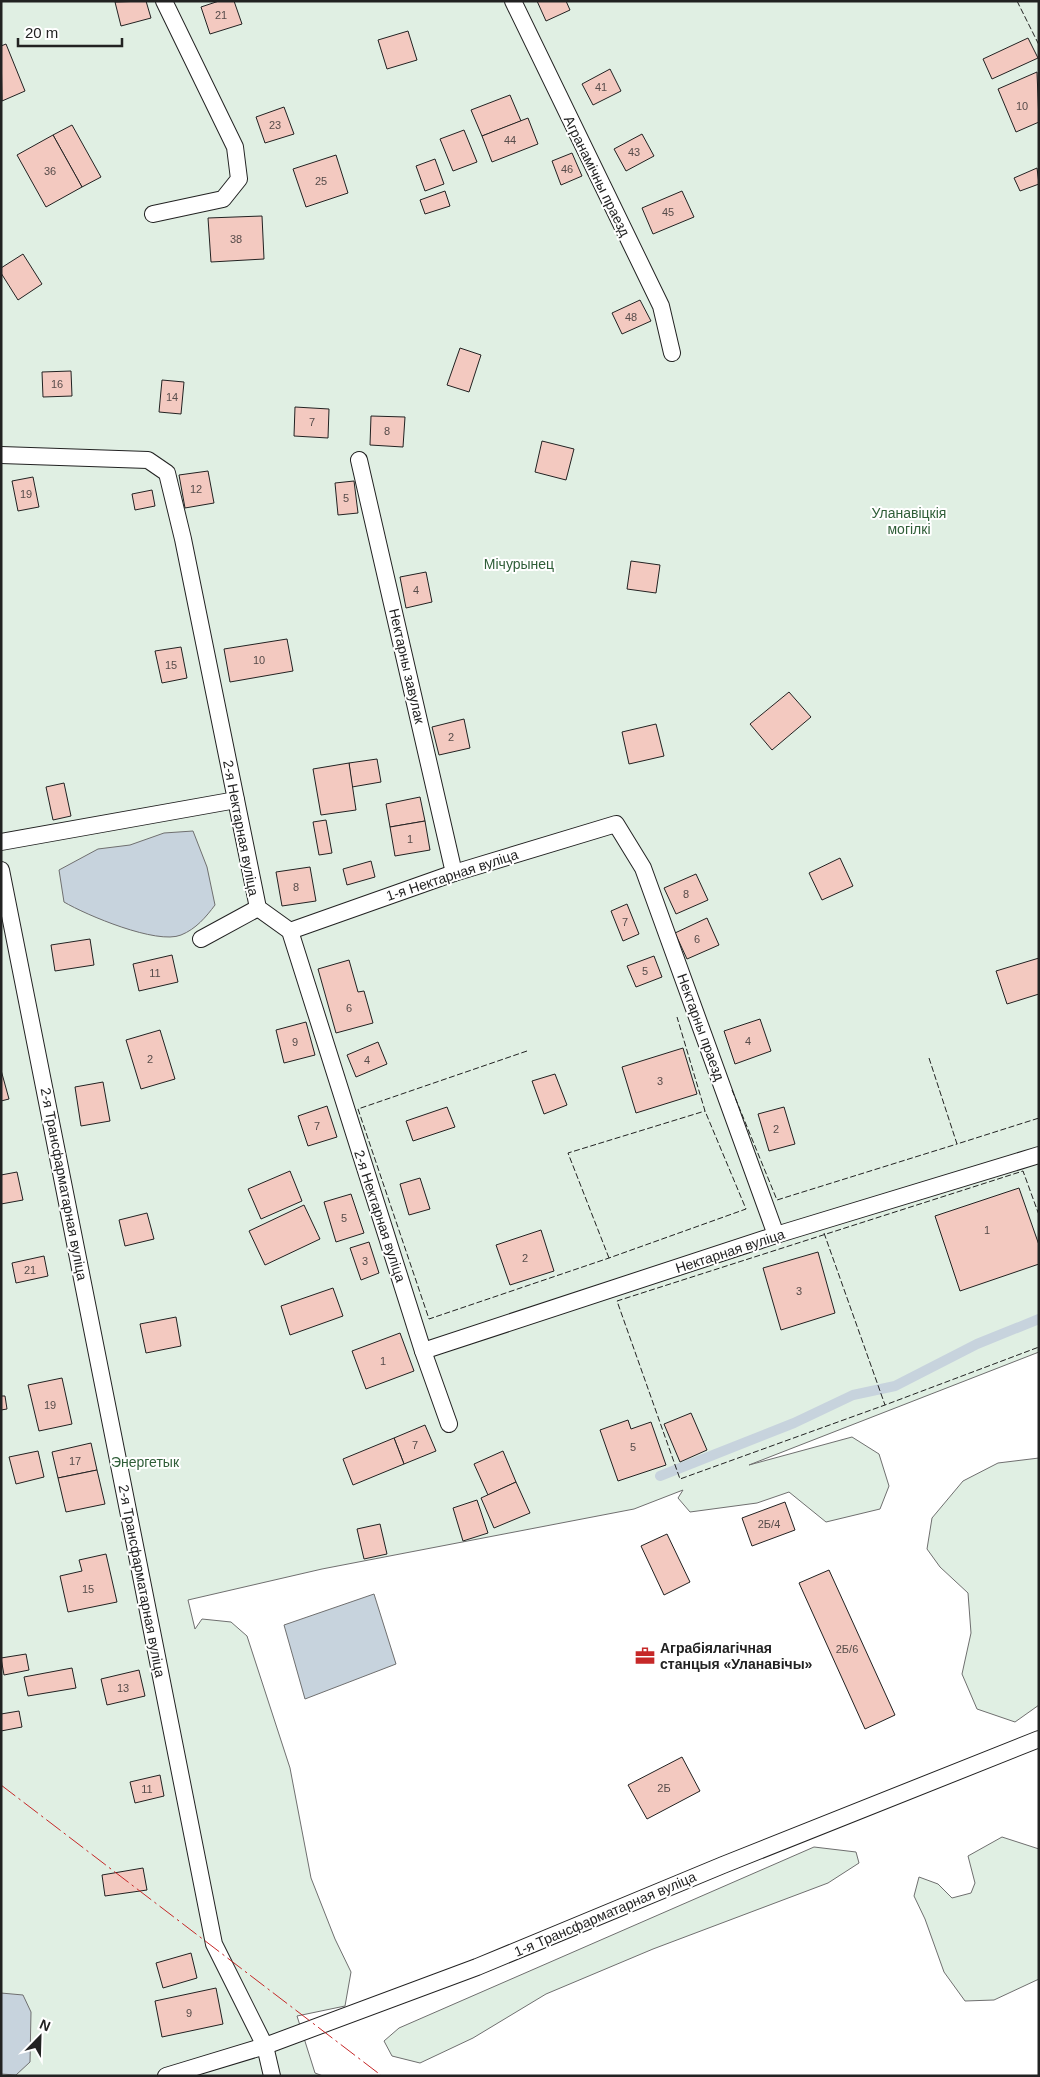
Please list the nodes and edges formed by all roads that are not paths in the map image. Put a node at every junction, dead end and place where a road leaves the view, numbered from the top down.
1 (164, 1) edge
2 (513, 1) edge
3 (153, 214) dead end
4 (672, 353) dead end
5 (1, 455) edge
6 (359, 460) dead end
7 (236, 800) junction
8 (616, 824) joint
9 (1, 842) edge
10 (1, 870) edge
11 (454, 873) junction
12 (258, 908) junction
13 (290, 931) junction
14 (201, 939) dead end
15 (1039, 1155) edge
16 (776, 1235) junction
17 (423, 1351) junction
18 (450, 1424) dead end
19 (1039, 1739) edge
20 (265, 2046) junction
21 (166, 2076) edge
22 (272, 2076) edge

1 - 3 lane
2 - 4 lane, Агранамічны праезд
5 - 7 lane, 2-я Нектарная вуліца
6 - 11 lane, Нектарны завулак
7 - 9 lane
7 - 12 lane, 2-я Нектарная вуліца
8 - 11 lane, 1-я Нектарная вуліца
8 - 16 lane, Нектарны праезд
10 - 20 lane, 2-я Трансфарматарная вуліца
11 - 13 lane, 1-я Нектарная вуліца
12 - 13 lane, 2-я Нектарная вуліца
12 - 14 lane
13 - 17 lane, 2-я Нектарная вуліца
15 - 16 lane, Нектарная вуліца
16 - 17 lane, Нектарная вуліца
17 - 18 lane, 2-я Нектарная вуліца
19 - 20 lane, 1-я Трансфарматарная вуліца
20 - 21 lane, 1-я Трансфарматарная вуліца
20 - 22 lane, 2-я Трансфарматарная вуліца

